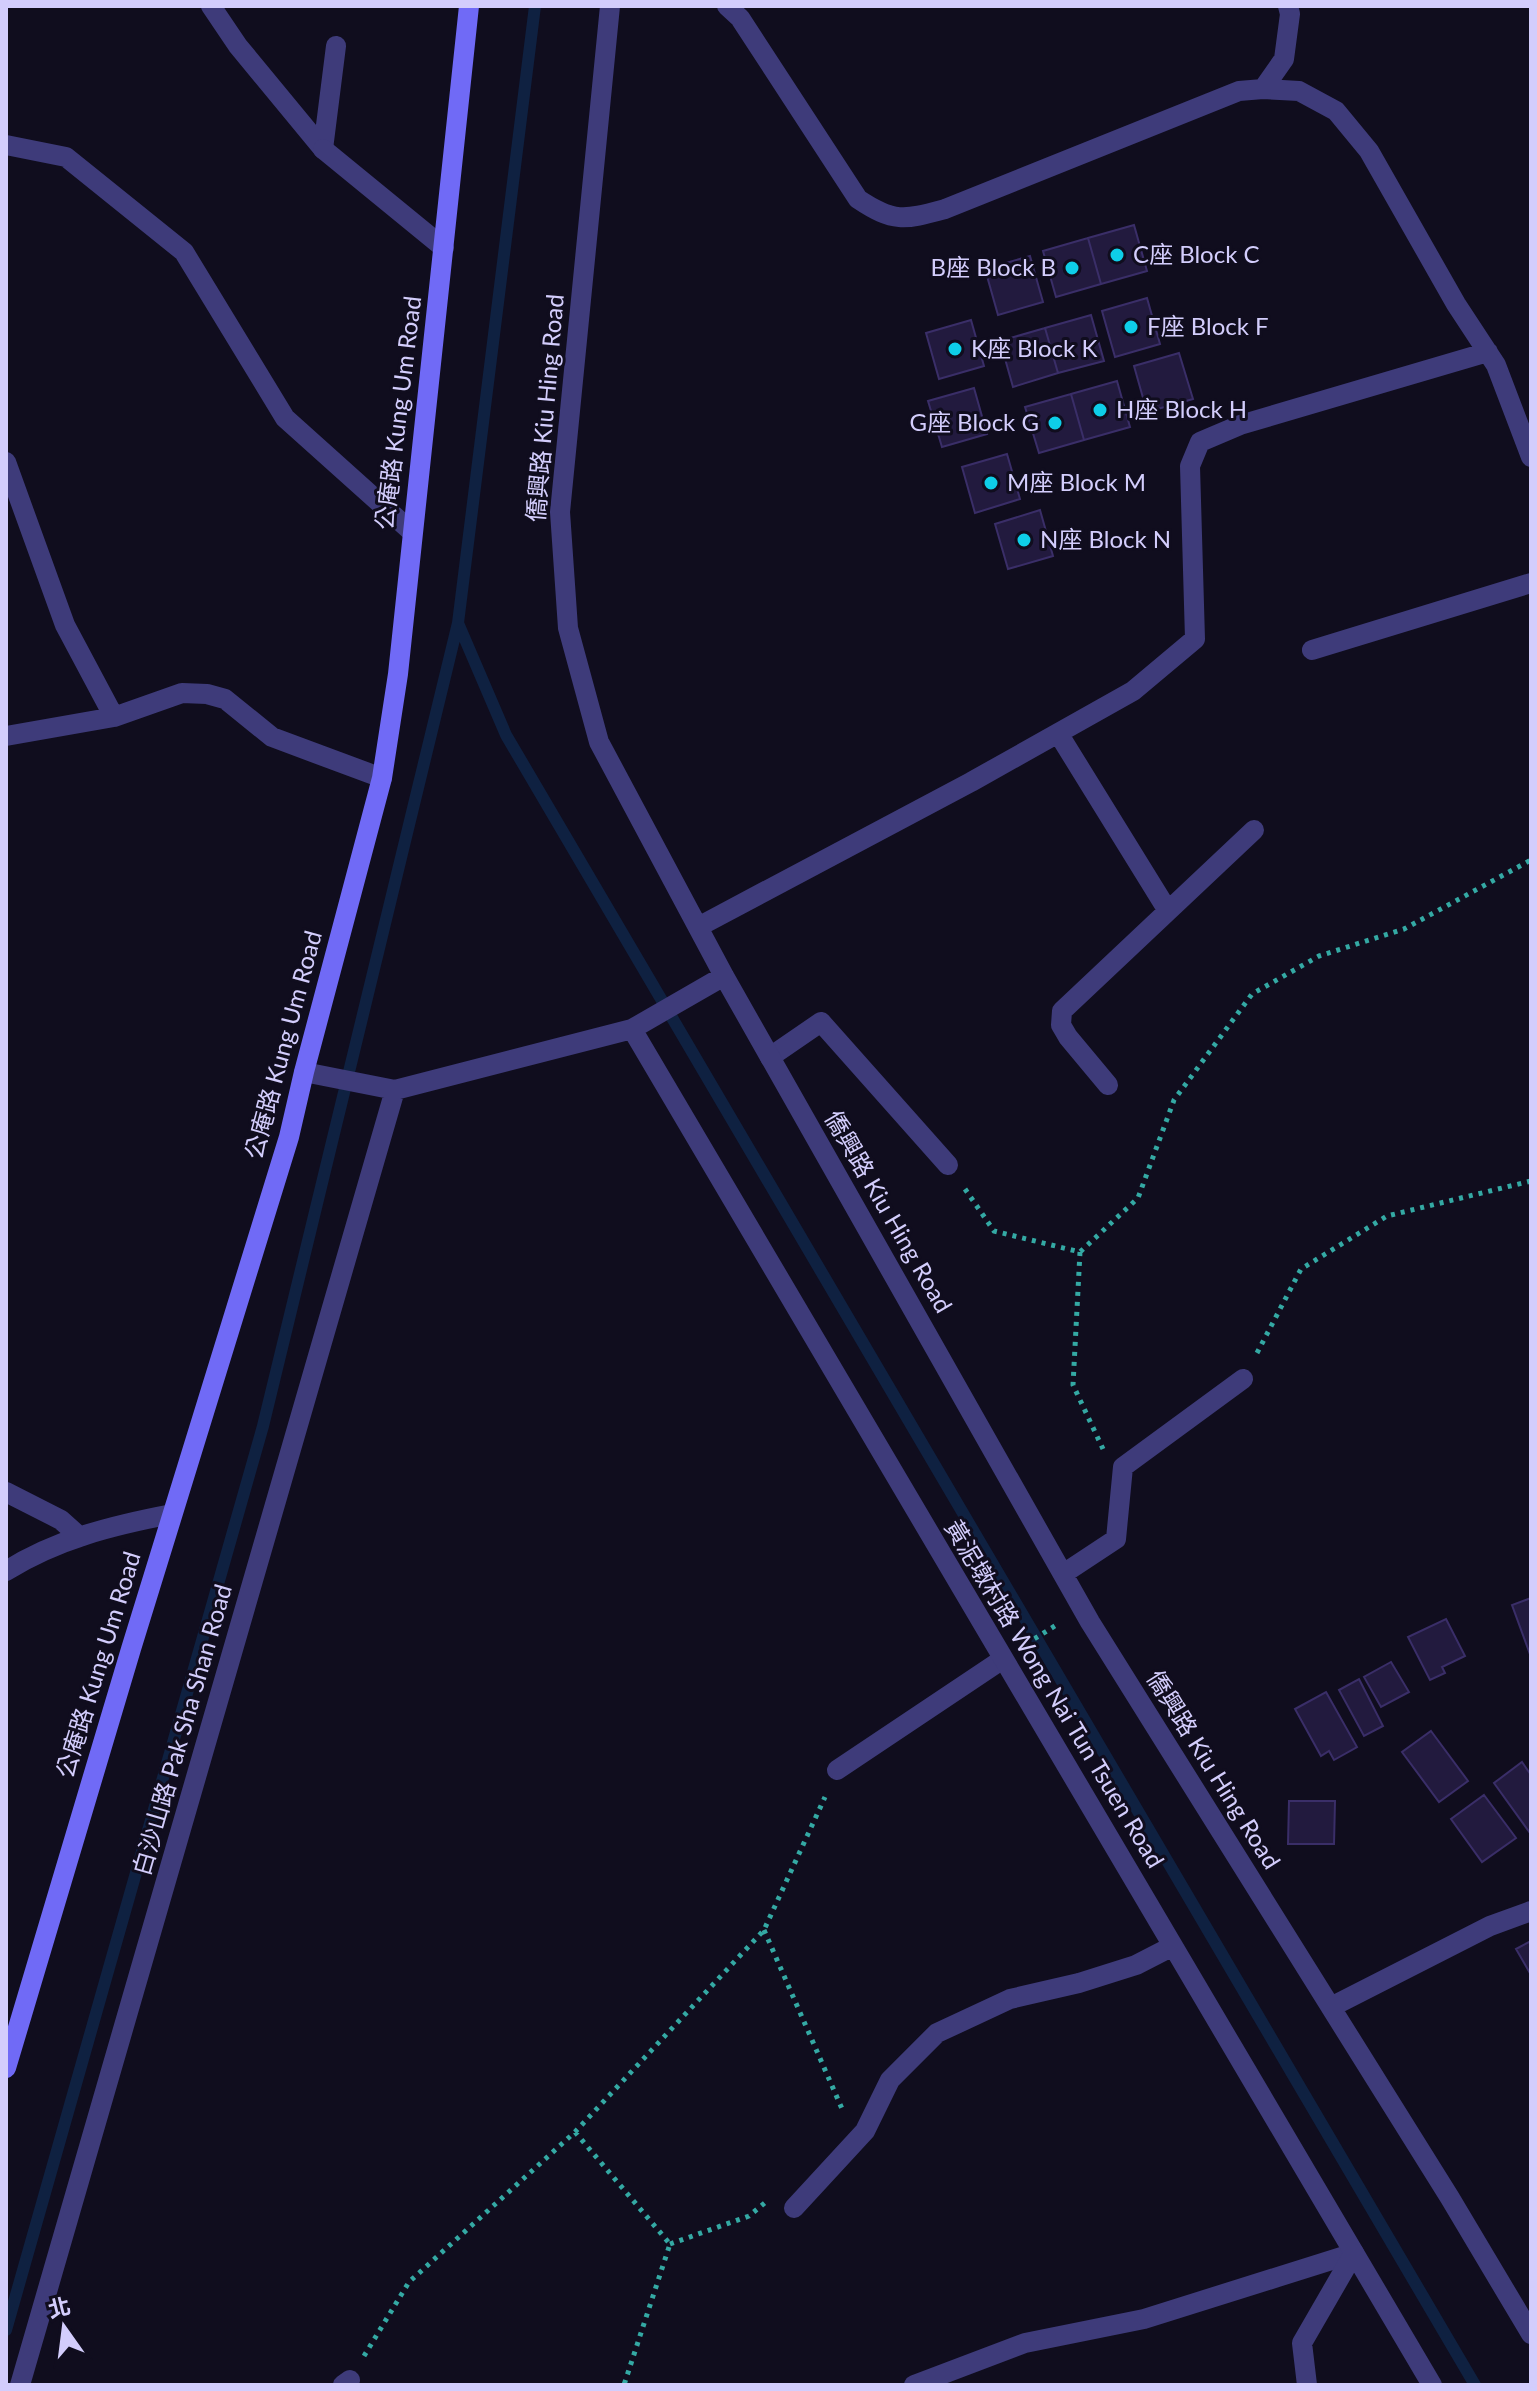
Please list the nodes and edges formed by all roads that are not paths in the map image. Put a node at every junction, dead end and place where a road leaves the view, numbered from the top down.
1 (211, 6) edge
2 (469, 6) edge
3 (610, 6) edge
4 (728, 6) edge
5 (1288, 6) edge
6 (336, 46) dead end
7 (1263, 89) junction
8 (6, 145) edge
9 (323, 149) junction
10 (444, 248) junction
11 (1488, 352) junction
12 (1531, 457) edge
13 (6, 462) edge
14 (411, 531) junction
15 (1531, 583) edge
16 (1312, 650) dead end
17 (114, 717) junction
18 (1058, 733) junction
19 (6, 736) edge
20 (382, 778) junction
21 (1254, 830) dead end
22 (1168, 911) junction
23 (698, 927) junction
24 (724, 976) junction
25 (632, 1029) junction
26 (770, 1057) junction
27 (304, 1072) junction
28 (1108, 1085) dead end
29 (395, 1090) junction
30 (948, 1165) road end
31 (1243, 1379) road end
32 (6, 1492) edge
33 (172, 1514) junction
34 (80, 1537) junction
35 (6, 1571) edge
36 (1063, 1574) junction
37 (1003, 1659) junction
38 (837, 1770) road end
39 (1531, 1911) edge
40 (1173, 1946) junction
41 (1331, 2007) junction
42 (6, 2068) edge
43 (794, 2208) dead end
44 (1354, 2253) junction
45 (1531, 2334) edge
46 (20, 2385) edge
47 (914, 2385) edge
48 (1307, 2385) edge
49 (1432, 2385) edge

1 - 9 street
2 - 10 street, 公庵路 Kung Um Road
3 - 23 street, 僑興路 Kiu Hing Road
4 - 7 street
5 - 7 street
6 - 9 street
7 - 11 street
8 - 14 street
9 - 10 street
10 - 14 street, 公庵路 Kung Um Road
11 - 12 street
11 - 18 street
13 - 17 street
14 - 20 street, 公庵路 Kung Um Road
15 - 16 street
17 - 19 street
17 - 20 street
18 - 22 street
18 - 23 street
20 - 27 street, 公庵路 Kung Um Road
21 - 22 street
22 - 28 street
23 - 24 street, 僑興路 Kiu Hing Road
24 - 25 street
24 - 26 street, 僑興路 Kiu Hing Road
25 - 29 street
25 - 37 street, 黃泥墩村路 Wong Nai Tun Tsuen Road
26 - 30 street
26 - 36 street, 僑興路 Kiu Hing Road
27 - 29 street
27 - 33 street, 公庵路 Kung Um Road
29 - 46 street, 白沙山路 Pak Sha Shan Road
31 - 36 street
32 - 34 street
33 - 34 street
33 - 42 street, 公庵路 Kung Um Road
34 - 35 street
36 - 41 street, 僑興路 Kiu Hing Road
37 - 38 street
37 - 40 street, 黃泥墩村路 Wong Nai Tun Tsuen Road
39 - 41 street
40 - 43 street
40 - 44 street, 黃泥墩村路 Wong Nai Tun Tsuen Road
41 - 45 street, 僑興路 Kiu Hing Road
44 - 47 street
44 - 48 street
44 - 49 street, 黃泥墩村路 Wong Nai Tun Tsuen Road

